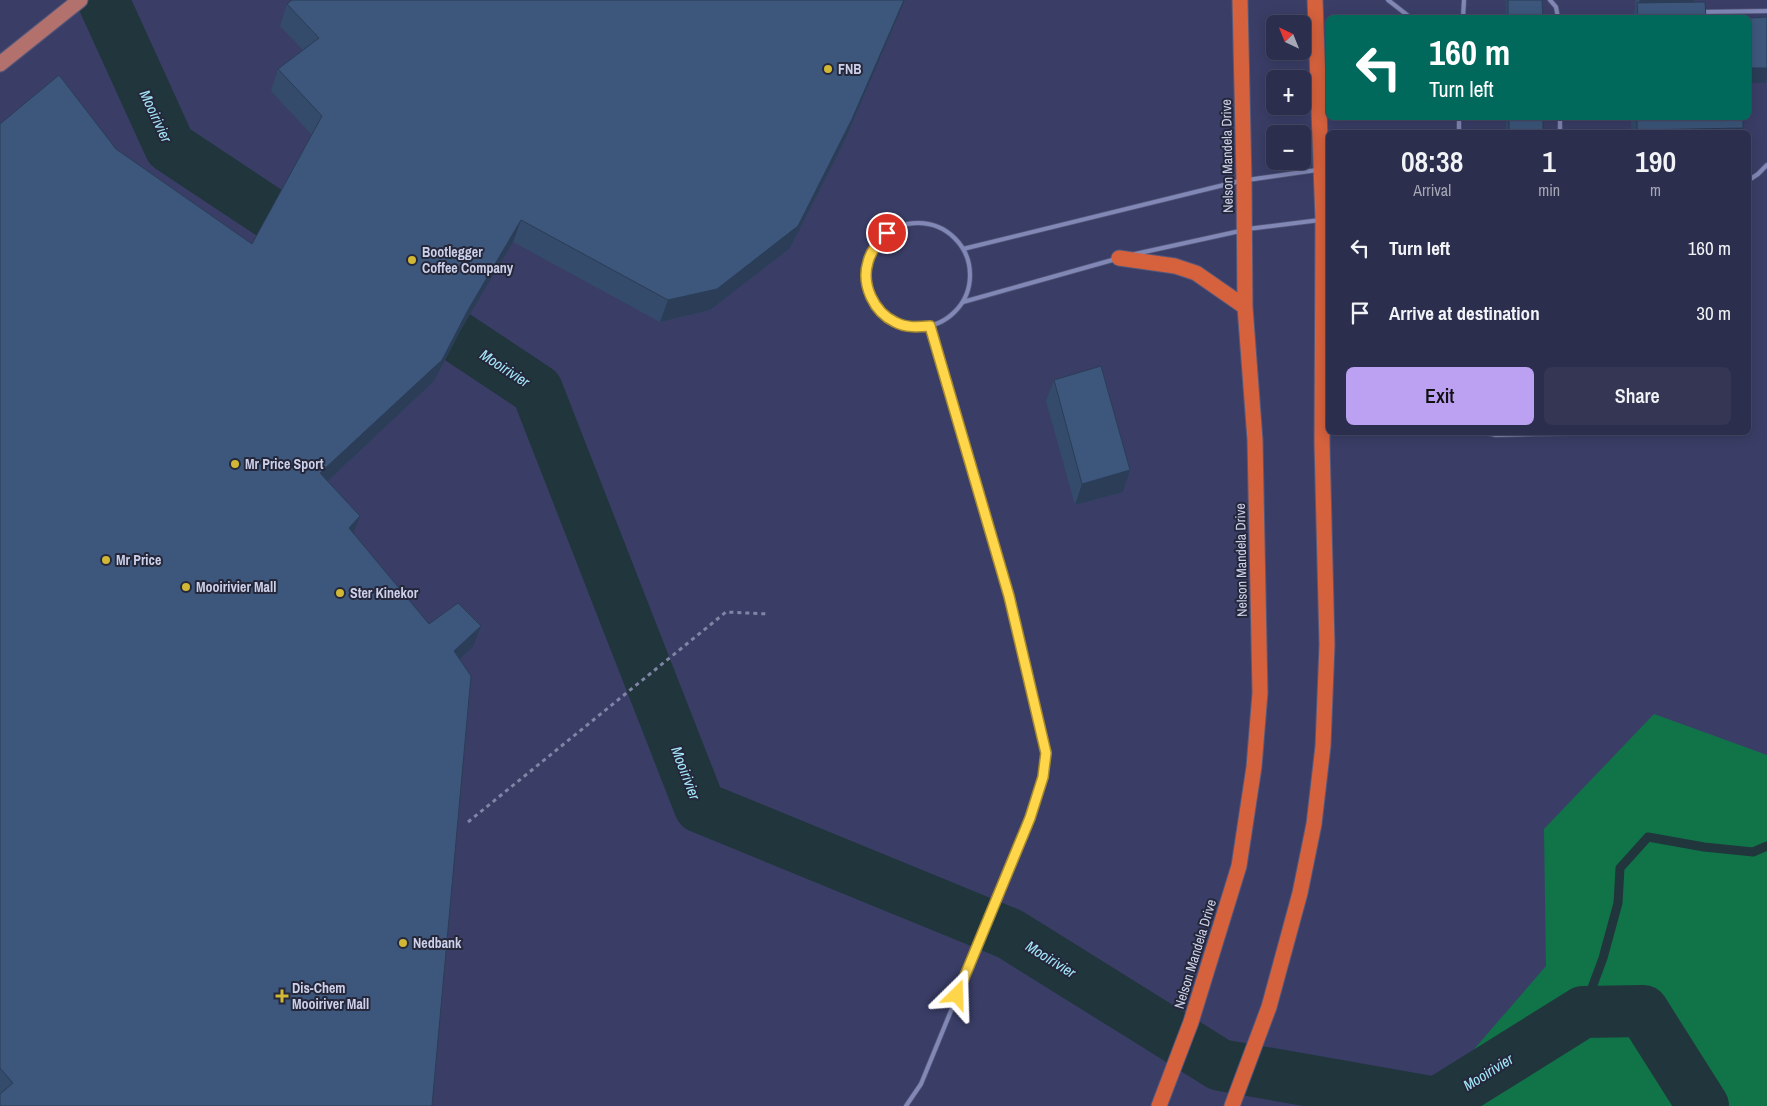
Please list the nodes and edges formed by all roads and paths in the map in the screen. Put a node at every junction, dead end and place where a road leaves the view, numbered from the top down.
1 (80, 0) edge
2 (1240, 0) edge
3 (1315, 0) edge
4 (1388, 0) edge
5 (1464, 0) edge
6 (1550, 0) edge
7 (1767, 11) edge
8 (1696, 12) edge
9 (1407, 15) edge
10 (1463, 15) edge
11 (1557, 15) edge
12 (0, 64) edge
13 (1767, 165) edge
14 (1325, 170) edge
15 (1751, 179) edge
16 (1244, 180) junction
17 (1326, 219) edge
18 (1244, 230) junction
19 (963, 249) junction
20 (1119, 258) junction
21 (963, 302) junction
22 (1245, 307) junction
23 (930, 326) junction
24 (768, 614) dead end
25 (468, 822) dead end
26 (906, 1106) edge
27 (1159, 1106) edge
28 (1232, 1106) edge

1 - 12 main road
2 - 16 highway, Nelson Mandela Drive
3 - 14 highway
4 - 9 lane
5 - 10 lane
6 - 11 lane
7 - 8 lane
13 - 15 lane
14 - 16 lane
14 - 17 highway
16 - 18 highway, Nelson Mandela Drive
16 - 19 lane
17 - 18 lane
17 - 28 highway
18 - 20 lane
18 - 22 highway, Nelson Mandela Drive
19 - 21 lane
19 - 23 lane
20 - 21 lane
20 - 22 highway
21 - 23 lane
22 - 27 highway, Nelson Mandela Drive
23 - 26 lane
24 - 25 path

